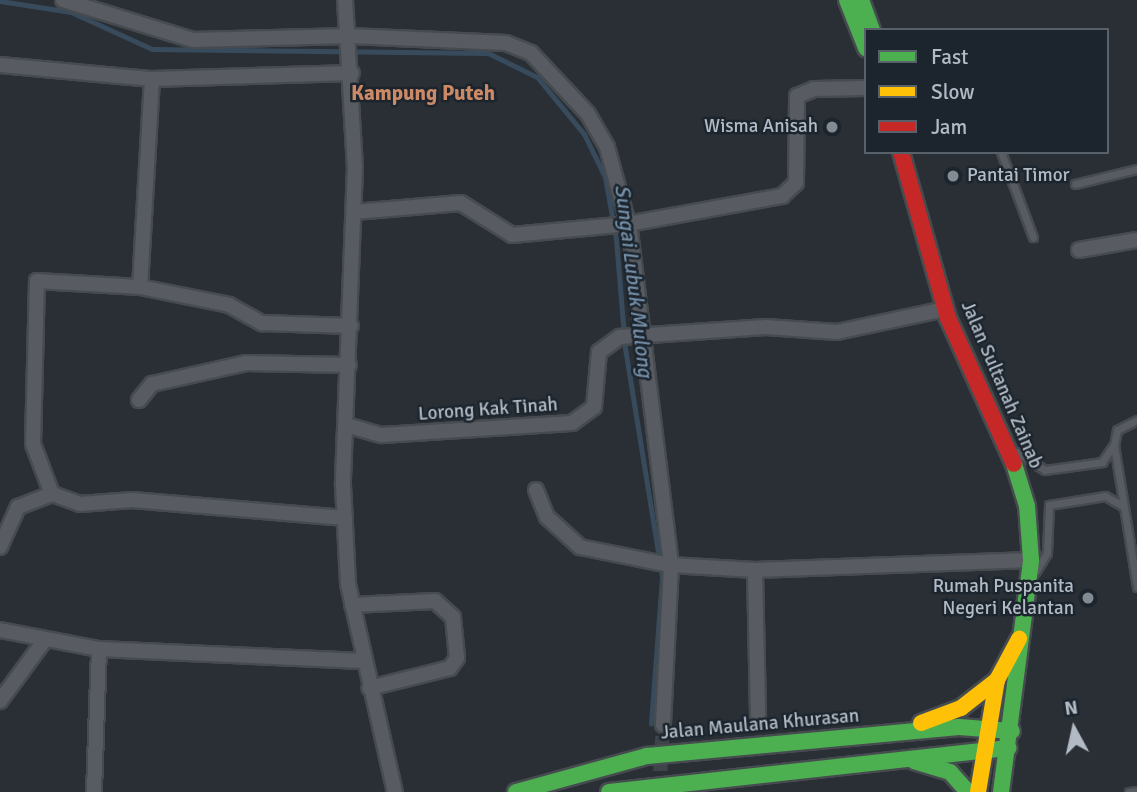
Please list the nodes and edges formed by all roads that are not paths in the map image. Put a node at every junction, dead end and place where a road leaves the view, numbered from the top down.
1 (62, 0) edge
2 (345, 0) edge
3 (847, 0) edge
4 (861, 0) edge
5 (871, 28) edge
6 (350, 39) junction
7 (864, 43) edge
8 (0, 65) edge
9 (352, 73) junction
10 (152, 79) junction
11 (864, 88) edge
12 (902, 154) edge
13 (1002, 154) edge
14 (1137, 169) edge
15 (1075, 184) dead end
16 (354, 212) junction
17 (628, 224) junction
18 (1033, 237) dead end
19 (1137, 240) edge
20 (1079, 250) dead end
21 (140, 287) junction
22 (945, 309) junction
23 (351, 326) junction
24 (639, 333) junction
25 (349, 365) junction
26 (139, 400) dead end
27 (1137, 420) edge
28 (346, 425) junction
29 (1003, 440) junction
30 (1114, 445) junction
31 (536, 490) dead end
32 (52, 494) junction
33 (1124, 507) junction
34 (345, 518) junction
35 (1133, 534) edge
36 (0, 547) edge
37 (1031, 560) junction
38 (670, 565) junction
39 (755, 570) junction
40 (1137, 587) edge
41 (1026, 589) junction
42 (352, 604) junction
43 (0, 630) edge
44 (1019, 638) junction
45 (44, 641) junction
46 (99, 649) junction
47 (362, 661) junction
48 (997, 680) junction
49 (369, 688) junction
50 (0, 701) edge
51 (758, 715) dead end
52 (663, 724) tunnel mouth
53 (989, 729) junction
54 (1012, 731) junction
55 (890, 734) junction
56 (1009, 748) junction
57 (985, 750) junction
58 (902, 758) junction
59 (1137, 791) edge
60 (94, 792) edge
61 (395, 792) edge
62 (516, 792) edge
63 (609, 792) edge
64 (968, 792) edge
65 (978, 792) edge
66 (1001, 792) edge
67 (1129, 792) edge

1 - 6 street
2 - 6 street
3 - 7 main road
4 - 5 main road
6 - 9 street
6 - 17 street
8 - 10 street
9 - 10 street
9 - 16 street
10 - 21 street
11 - 17 street
12 - 22 main road, Jalan Sultanah Zainab
13 - 18 lane
14 - 15 lane
16 - 17 street
16 - 23 street
17 - 24 street
19 - 20 street
21 - 23 street
21 - 32 street
22 - 24 street, Lorong Kak Tinah
22 - 29 main road, Jalan Sultanah Zainab
23 - 25 street
24 - 28 street, Lorong Kak Tinah
24 - 38 street
25 - 26 street
25 - 28 street
27 - 30 lane
28 - 34 street
29 - 30 lane
29 - 37 main road, Jalan Sultanah Zainab
30 - 33 lane
31 - 38 street
32 - 34 street
32 - 36 street
33 - 35 lane
33 - 41 lane
34 - 42 street
35 - 40 lane
37 - 39 street
37 - 41 main road, Jalan Sultanah Zainab
38 - 39 street
38 - 52 street
39 - 51 street
41 - 44 main road, Jalan Sultanah Zainab
42 - 47 street
42 - 49 street
43 - 45 street
44 - 48 main road, Jalan Sultanah Zainab
44 - 54 main road, Jalan Sultanah Zainab
45 - 46 street
45 - 50 street
46 - 47 street
46 - 60 street
47 - 49 street
48 - 53 main road, Jalan Sultanah Zainab
48 - 55 main road
49 - 61 street
53 - 54 main road, Jalan Maulana Khurasan
53 - 55 main road, Jalan Maulana Khurasan
53 - 57 main road, Jalan Sultanah Zainab
54 - 56 main road, Jalan Sultanah Zainab
55 - 62 main road, Jalan Maulana Khurasan
56 - 57 main road
56 - 66 main road, Jalan Sultanah Zainab
57 - 58 main road
57 - 65 main road, Jalan Sultanah Zainab
58 - 63 main road
58 - 64 main road
59 - 67 lane

